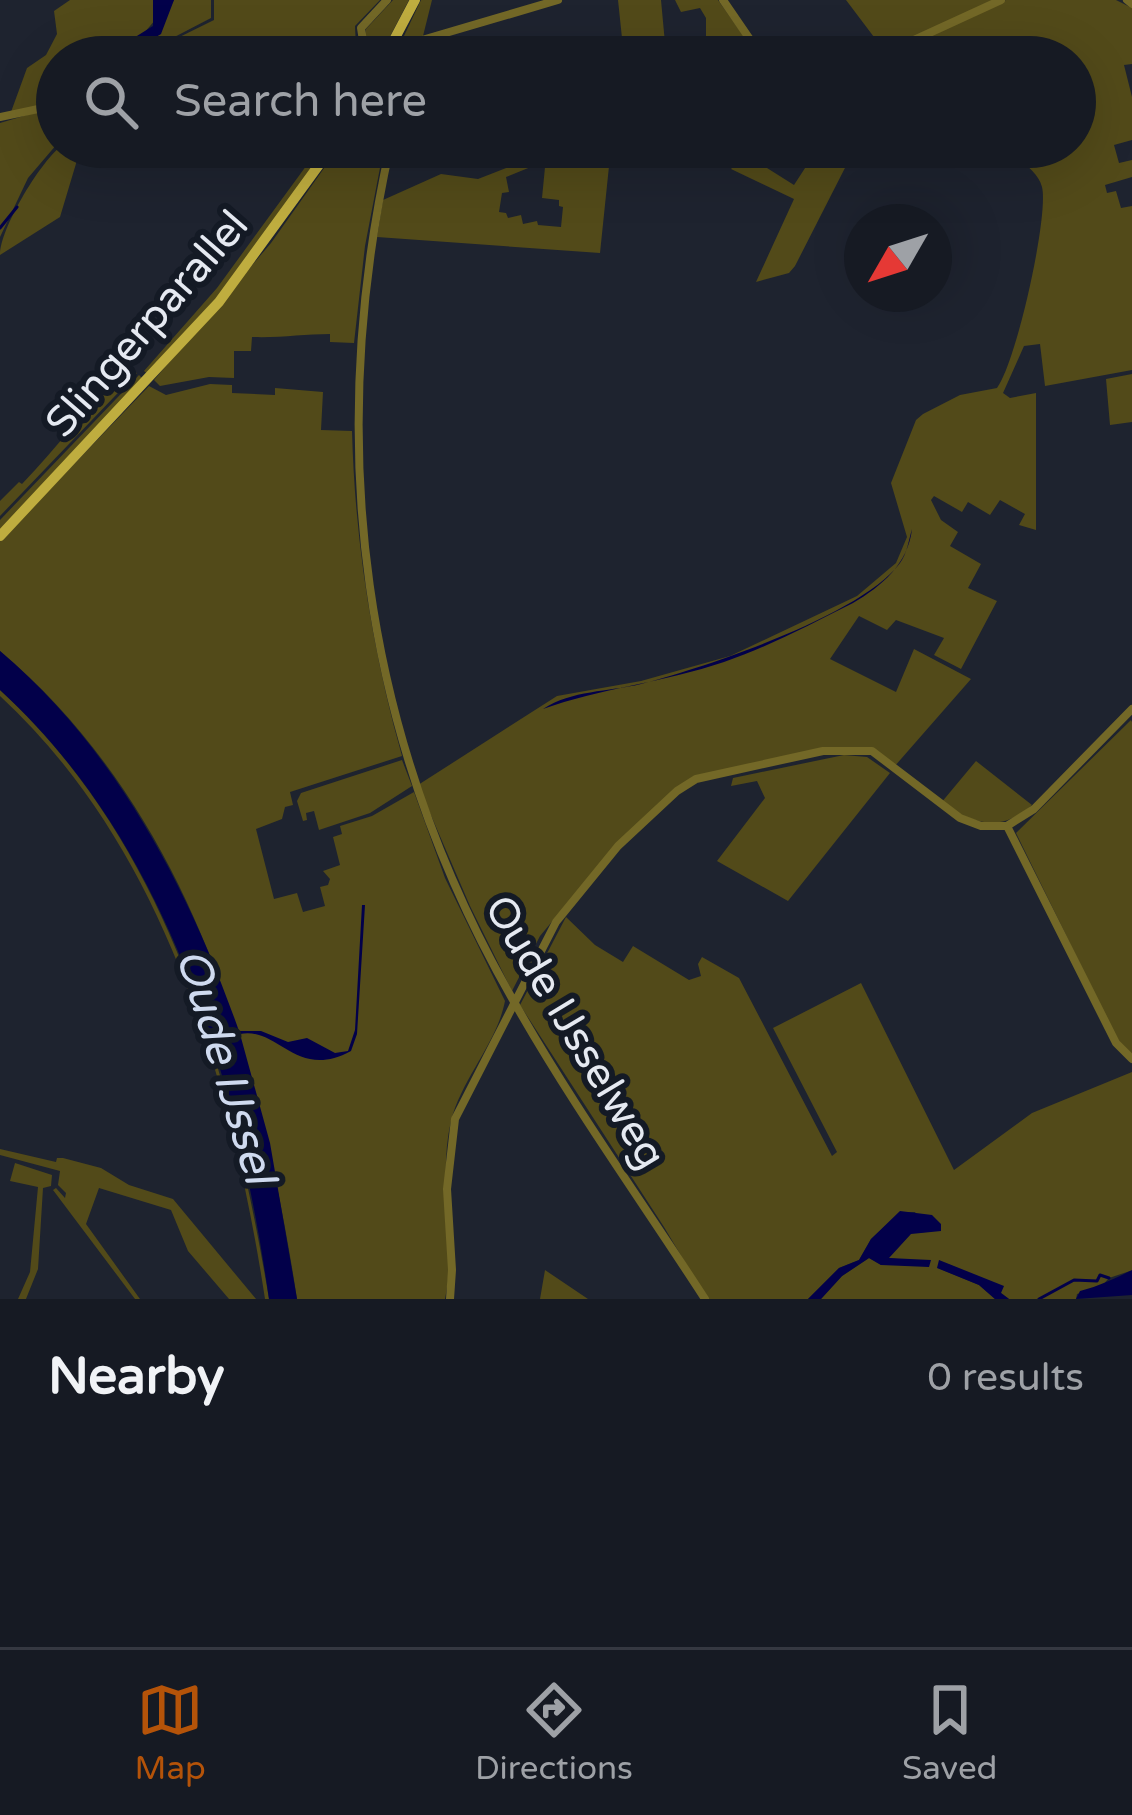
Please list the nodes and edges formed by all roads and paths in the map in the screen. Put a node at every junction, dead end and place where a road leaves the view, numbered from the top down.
1 (387, 0) edge
2 (415, 0) edge
3 (558, 0) edge
4 (723, 0) edge
5 (1001, 0) edge
6 (362, 36) edge
7 (396, 36) edge
8 (436, 36) edge
9 (748, 36) edge
10 (923, 36) edge
11 (36, 109) edge
12 (0, 117) edge
13 (317, 168) edge
14 (386, 168) edge
15 (0, 536) edge
16 (1132, 710) edge
17 (1007, 826) junction
18 (513, 1002) junction
19 (1132, 1059) edge
20 (450, 1299) edge
21 (704, 1299) edge

1 - 6 street
2 - 7 main road
3 - 8 street
4 - 9 street
5 - 10 street
11 - 12 street
13 - 15 main road, Slingerparallel
14 - 18 street, Oude IJsselweg
16 - 17 street
17 - 18 street
17 - 19 street
18 - 20 street
18 - 21 street, Oude IJsselweg

